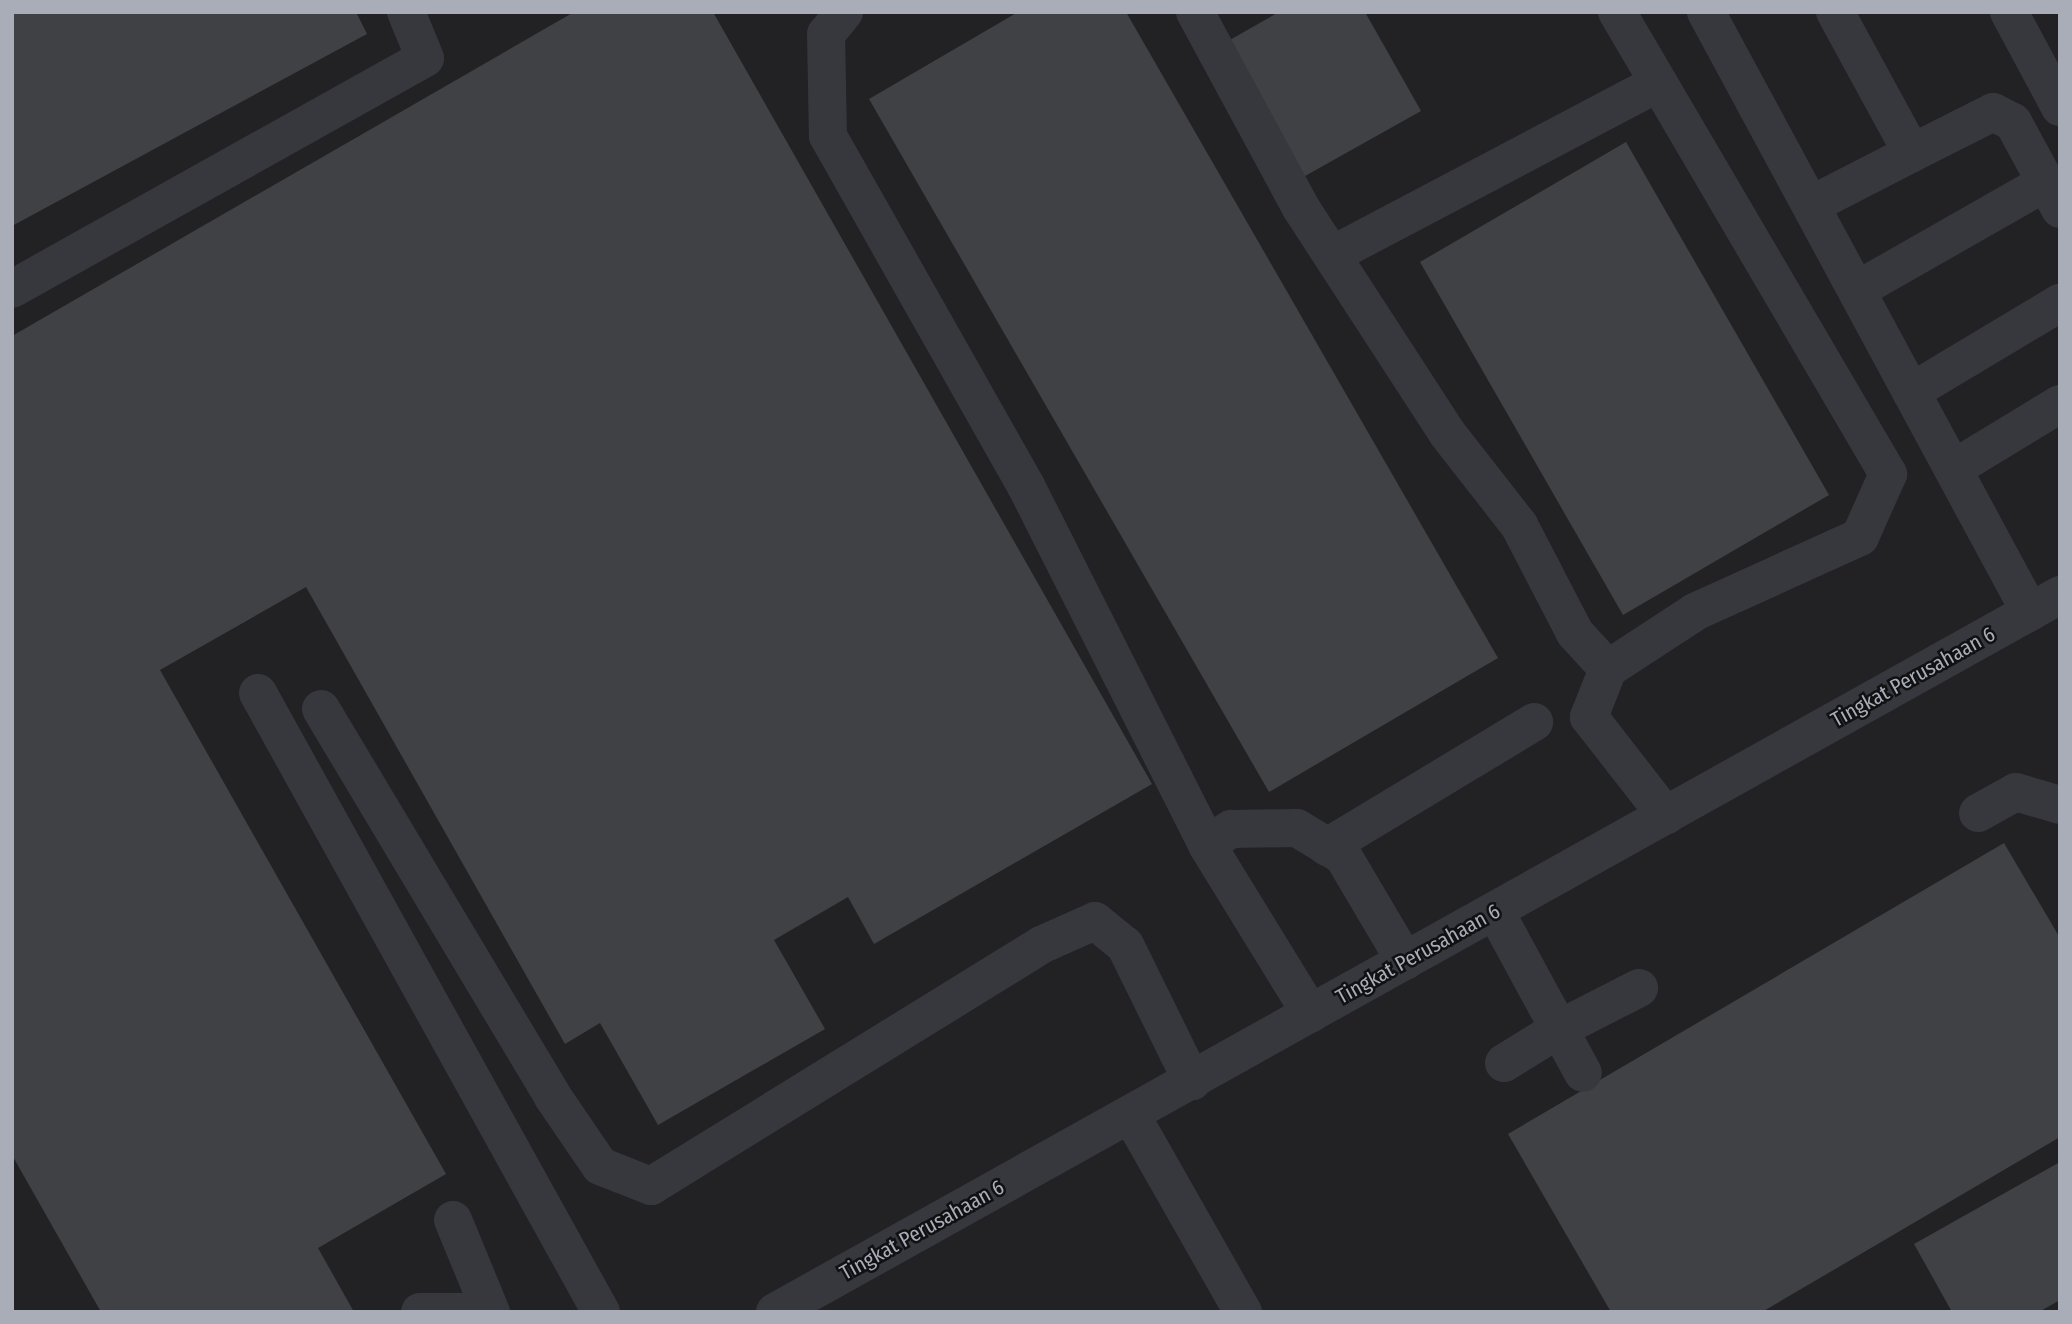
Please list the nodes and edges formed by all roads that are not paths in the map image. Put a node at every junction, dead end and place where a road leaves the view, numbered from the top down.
1 (406, 12) edge
2 (844, 12) edge
3 (1195, 12) edge
4 (1617, 12) edge
5 (1706, 12) edge
6 (1835, 12) edge
7 (2008, 12) edge
8 (1658, 83) junction
9 (2060, 107) edge
10 (1912, 153) junction
11 (2053, 196) edge
12 (1811, 205) junction
13 (1332, 255) junction
14 (12, 289) edge
15 (1857, 290) junction
16 (2060, 303) edge
17 (1912, 393) junction
18 (2060, 404) edge
19 (1953, 469) junction
20 (2045, 603) edge
21 (1608, 669) junction
22 (258, 693) dead end
23 (321, 709) dead end
24 (1534, 722) dead end
25 (2060, 805) edge
26 (1978, 813) dead end
27 (1666, 816) junction
28 (1207, 845) junction
29 (1327, 847) junction
30 (1495, 911) junction
31 (1405, 961) junction
32 (1639, 988) dead end
33 (1311, 1014) junction
34 (1559, 1029) junction
35 (1504, 1063) dead end
36 (1583, 1073) dead end
37 (1192, 1081) junction
38 (1131, 1115) junction
39 (453, 1220) dead end
40 (420, 1312) edge
41 (467, 1312) edge
42 (491, 1312) edge
43 (601, 1312) edge
44 (775, 1312) edge
45 (1244, 1312) edge

1 - 14 street
2 - 28 street
3 - 13 street
4 - 8 street
5 - 12 street
6 - 10 street
7 - 9 street
8 - 13 street
8 - 21 street
10 - 11 street
10 - 12 street
11 - 15 street
12 - 15 street
13 - 21 street
15 - 17 street
16 - 17 street
17 - 19 street
18 - 19 street
19 - 20 street
20 - 27 street, Tingkat Perusahaan 6
21 - 27 street
22 - 43 street
23 - 37 street
24 - 29 street
25 - 26 street
27 - 30 street, Tingkat Perusahaan 6
28 - 29 street
28 - 33 street
29 - 31 street
30 - 31 street, Tingkat Perusahaan 6
30 - 34 street
31 - 33 street, Tingkat Perusahaan 6
32 - 34 street
33 - 37 street, Tingkat Perusahaan 6
34 - 35 street
34 - 36 street
37 - 38 street, Tingkat Perusahaan 6
38 - 44 street, Tingkat Perusahaan 6
38 - 45 street
39 - 42 street
40 - 41 street

